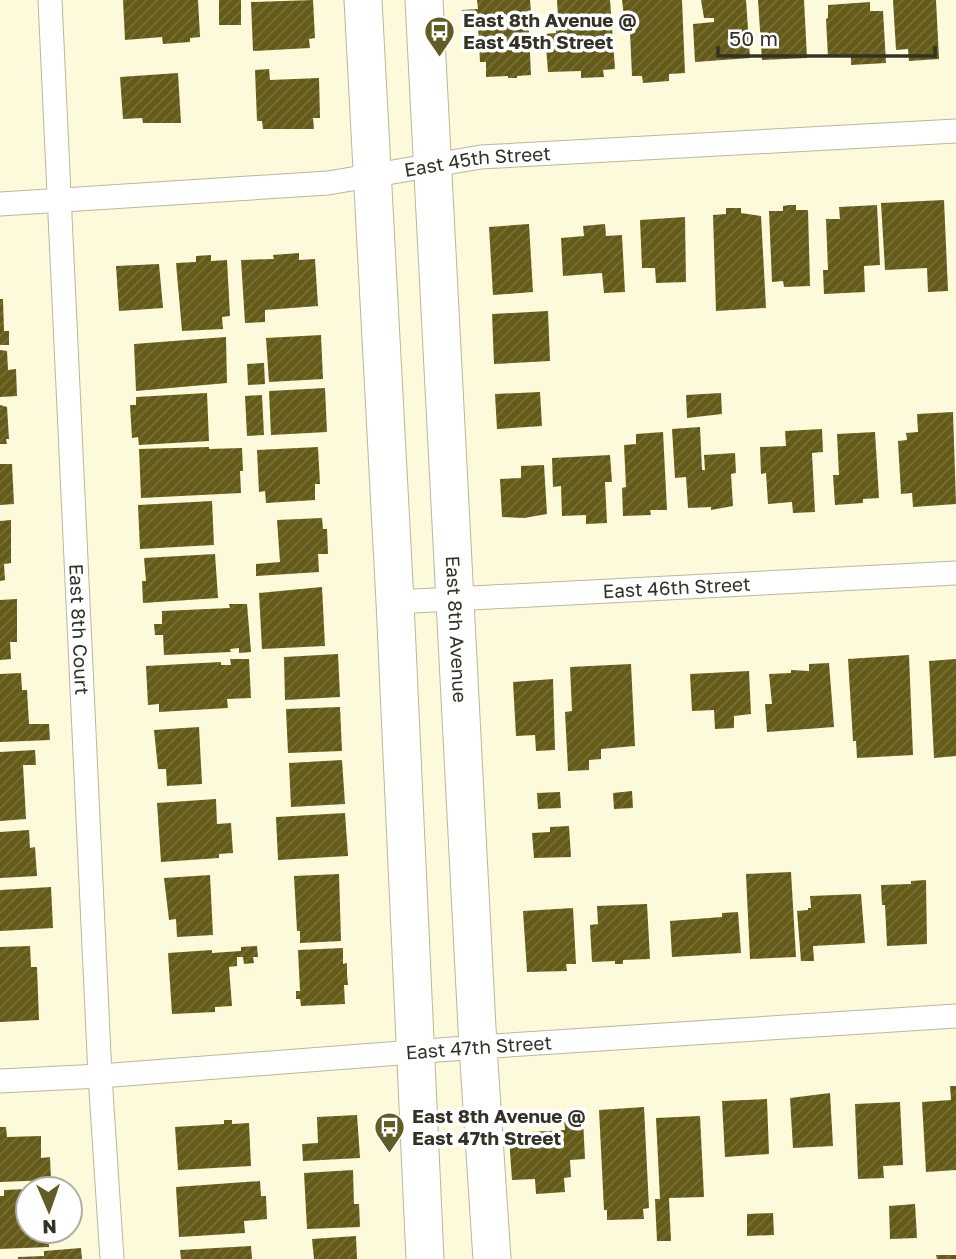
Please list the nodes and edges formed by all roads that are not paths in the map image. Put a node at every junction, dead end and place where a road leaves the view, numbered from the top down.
1 (50, 0) edge
2 (363, 0) edge
3 (424, 0) edge
4 (956, 131) edge
5 (433, 166) junction
6 (372, 175) junction
7 (60, 198) junction
8 (0, 204) edge
9 (956, 573) edge
10 (454, 600) junction
11 (396, 601) junction
12 (956, 1016) edge
13 (478, 1046) junction
14 (417, 1052) junction
15 (100, 1076) junction
16 (0, 1081) edge
17 (112, 1259) edge
18 (425, 1259) edge
19 (492, 1259) edge

1 - 7 street, East 8th Court
2 - 6 main road
3 - 5 main road, East 8th Avenue
4 - 5 street, East 45th Street
5 - 6 street, East 45th Street
5 - 10 main road, East 8th Avenue
6 - 7 street, East 45th Street
6 - 11 main road
7 - 8 street, East 45th Street
7 - 15 street, East 8th Court
9 - 10 street, East 46th Street
10 - 11 street, East 46th Street
10 - 13 main road, East 8th Avenue
11 - 14 main road
12 - 13 street, East 47th Street
13 - 14 street, East 47th Street
13 - 19 main road, East 8th Avenue
14 - 15 street, East 47th Street
14 - 18 main road
15 - 16 street, East 47th Street
15 - 17 street, East 8th Court

